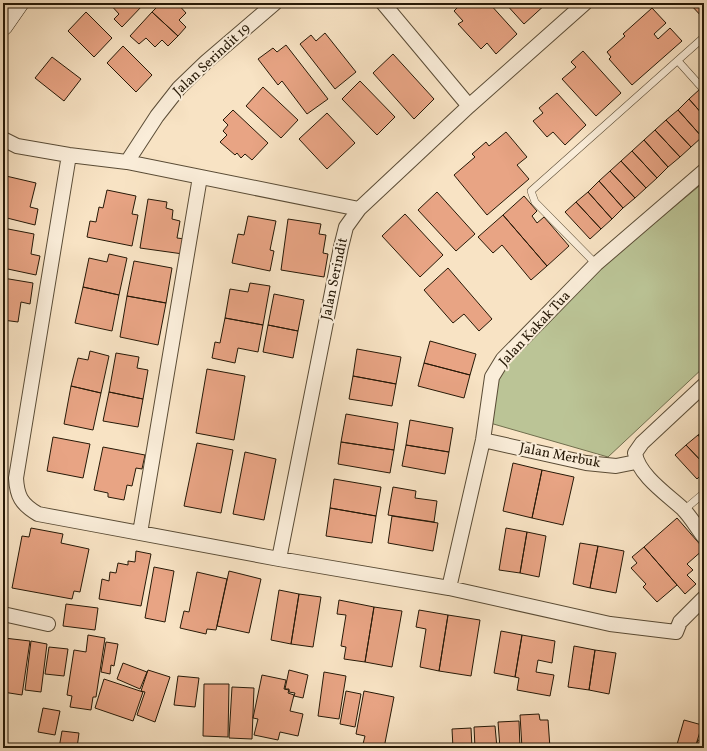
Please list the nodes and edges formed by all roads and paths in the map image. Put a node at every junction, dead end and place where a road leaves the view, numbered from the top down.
1 (19, 3) edge
2 (275, 3) edge
3 (383, 3) edge
4 (585, 3) edge
5 (3, 26) edge
6 (704, 37) edge
7 (678, 61) junction
8 (704, 90) edge
9 (469, 106) junction
10 (3, 139) edge
11 (69, 155) junction
12 (128, 162) junction
13 (704, 170) edge
14 (200, 177) junction
15 (359, 209) junction
16 (596, 264) junction
17 (704, 385) edge
18 (484, 440) junction
19 (636, 462) junction
20 (704, 493) edge
21 (684, 510) junction
22 (140, 533) junction
23 (704, 537) edge
24 (278, 559) junction
25 (449, 588) junction
26 (704, 598) edge
27 (3, 614) edge
28 (48, 624) dead end

1 - 5 street
2 - 12 street, Jalan Serindit 19
3 - 9 street
4 - 9 street, Jalan Serindit
6 - 7 lane
7 - 8 lane
7 - 16 lane
9 - 15 street, Jalan Serindit
10 - 11 street
11 - 12 street
11 - 22 street
12 - 14 street
13 - 16 street, Jalan Kakak Tua
14 - 15 street
14 - 22 street
15 - 24 street, Jalan Serindit
16 - 18 street, Jalan Kakak Tua
17 - 19 street
18 - 19 street, Jalan Merbuk
18 - 25 street, Jalan Kakak Tua
19 - 21 street
20 - 21 lane
21 - 23 street
22 - 24 street
24 - 25 street
25 - 26 street
27 - 28 street

